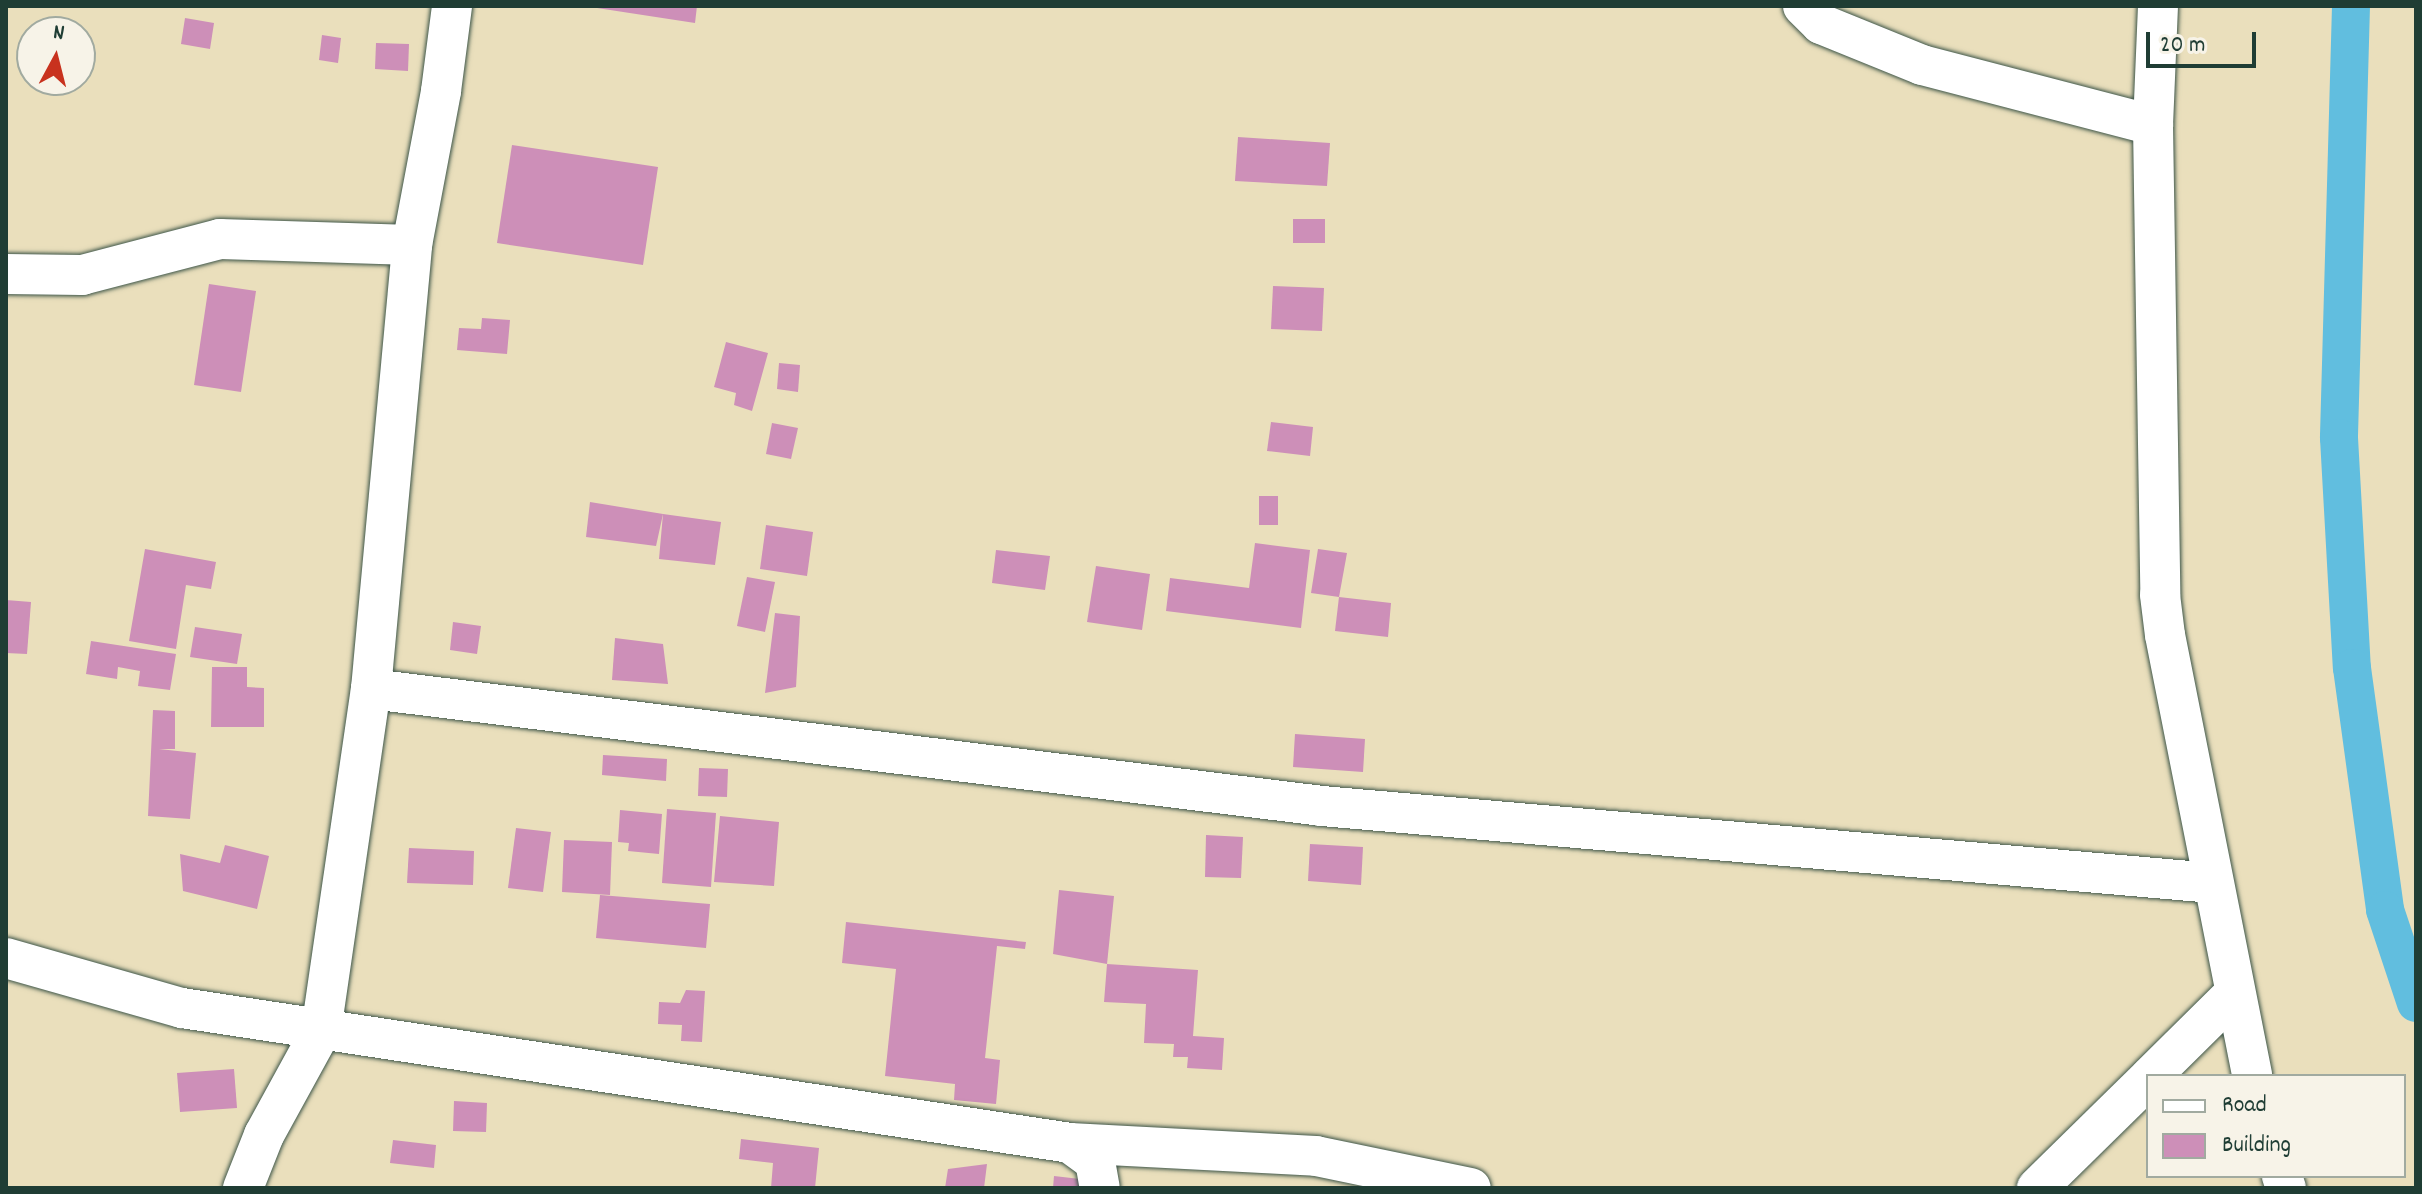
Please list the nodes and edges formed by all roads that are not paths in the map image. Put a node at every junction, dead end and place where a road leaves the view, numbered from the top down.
1 (452, 6) edge
2 (1803, 6) edge
3 (2158, 6) edge
4 (2153, 125) junction
5 (412, 245) junction
6 (6, 274) edge
7 (371, 689) junction
8 (2212, 883) junction
9 (6, 958) edge
10 (2234, 994) junction
11 (321, 1031) junction
12 (2154, 1074) edge
13 (2252, 1074) edge
14 (2146, 1082) edge
15 (1070, 1143) junction
16 (243, 1188) edge
17 (1100, 1188) edge
18 (1471, 1188) edge
19 (2037, 1188) edge

1 - 5 street
2 - 4 street
3 - 4 street
4 - 8 street
5 - 6 street
5 - 7 street
7 - 8 street
7 - 11 street
8 - 10 street
9 - 11 street
10 - 12 street
10 - 13 street
11 - 15 street
11 - 16 street
14 - 19 street
15 - 17 street
15 - 18 street

